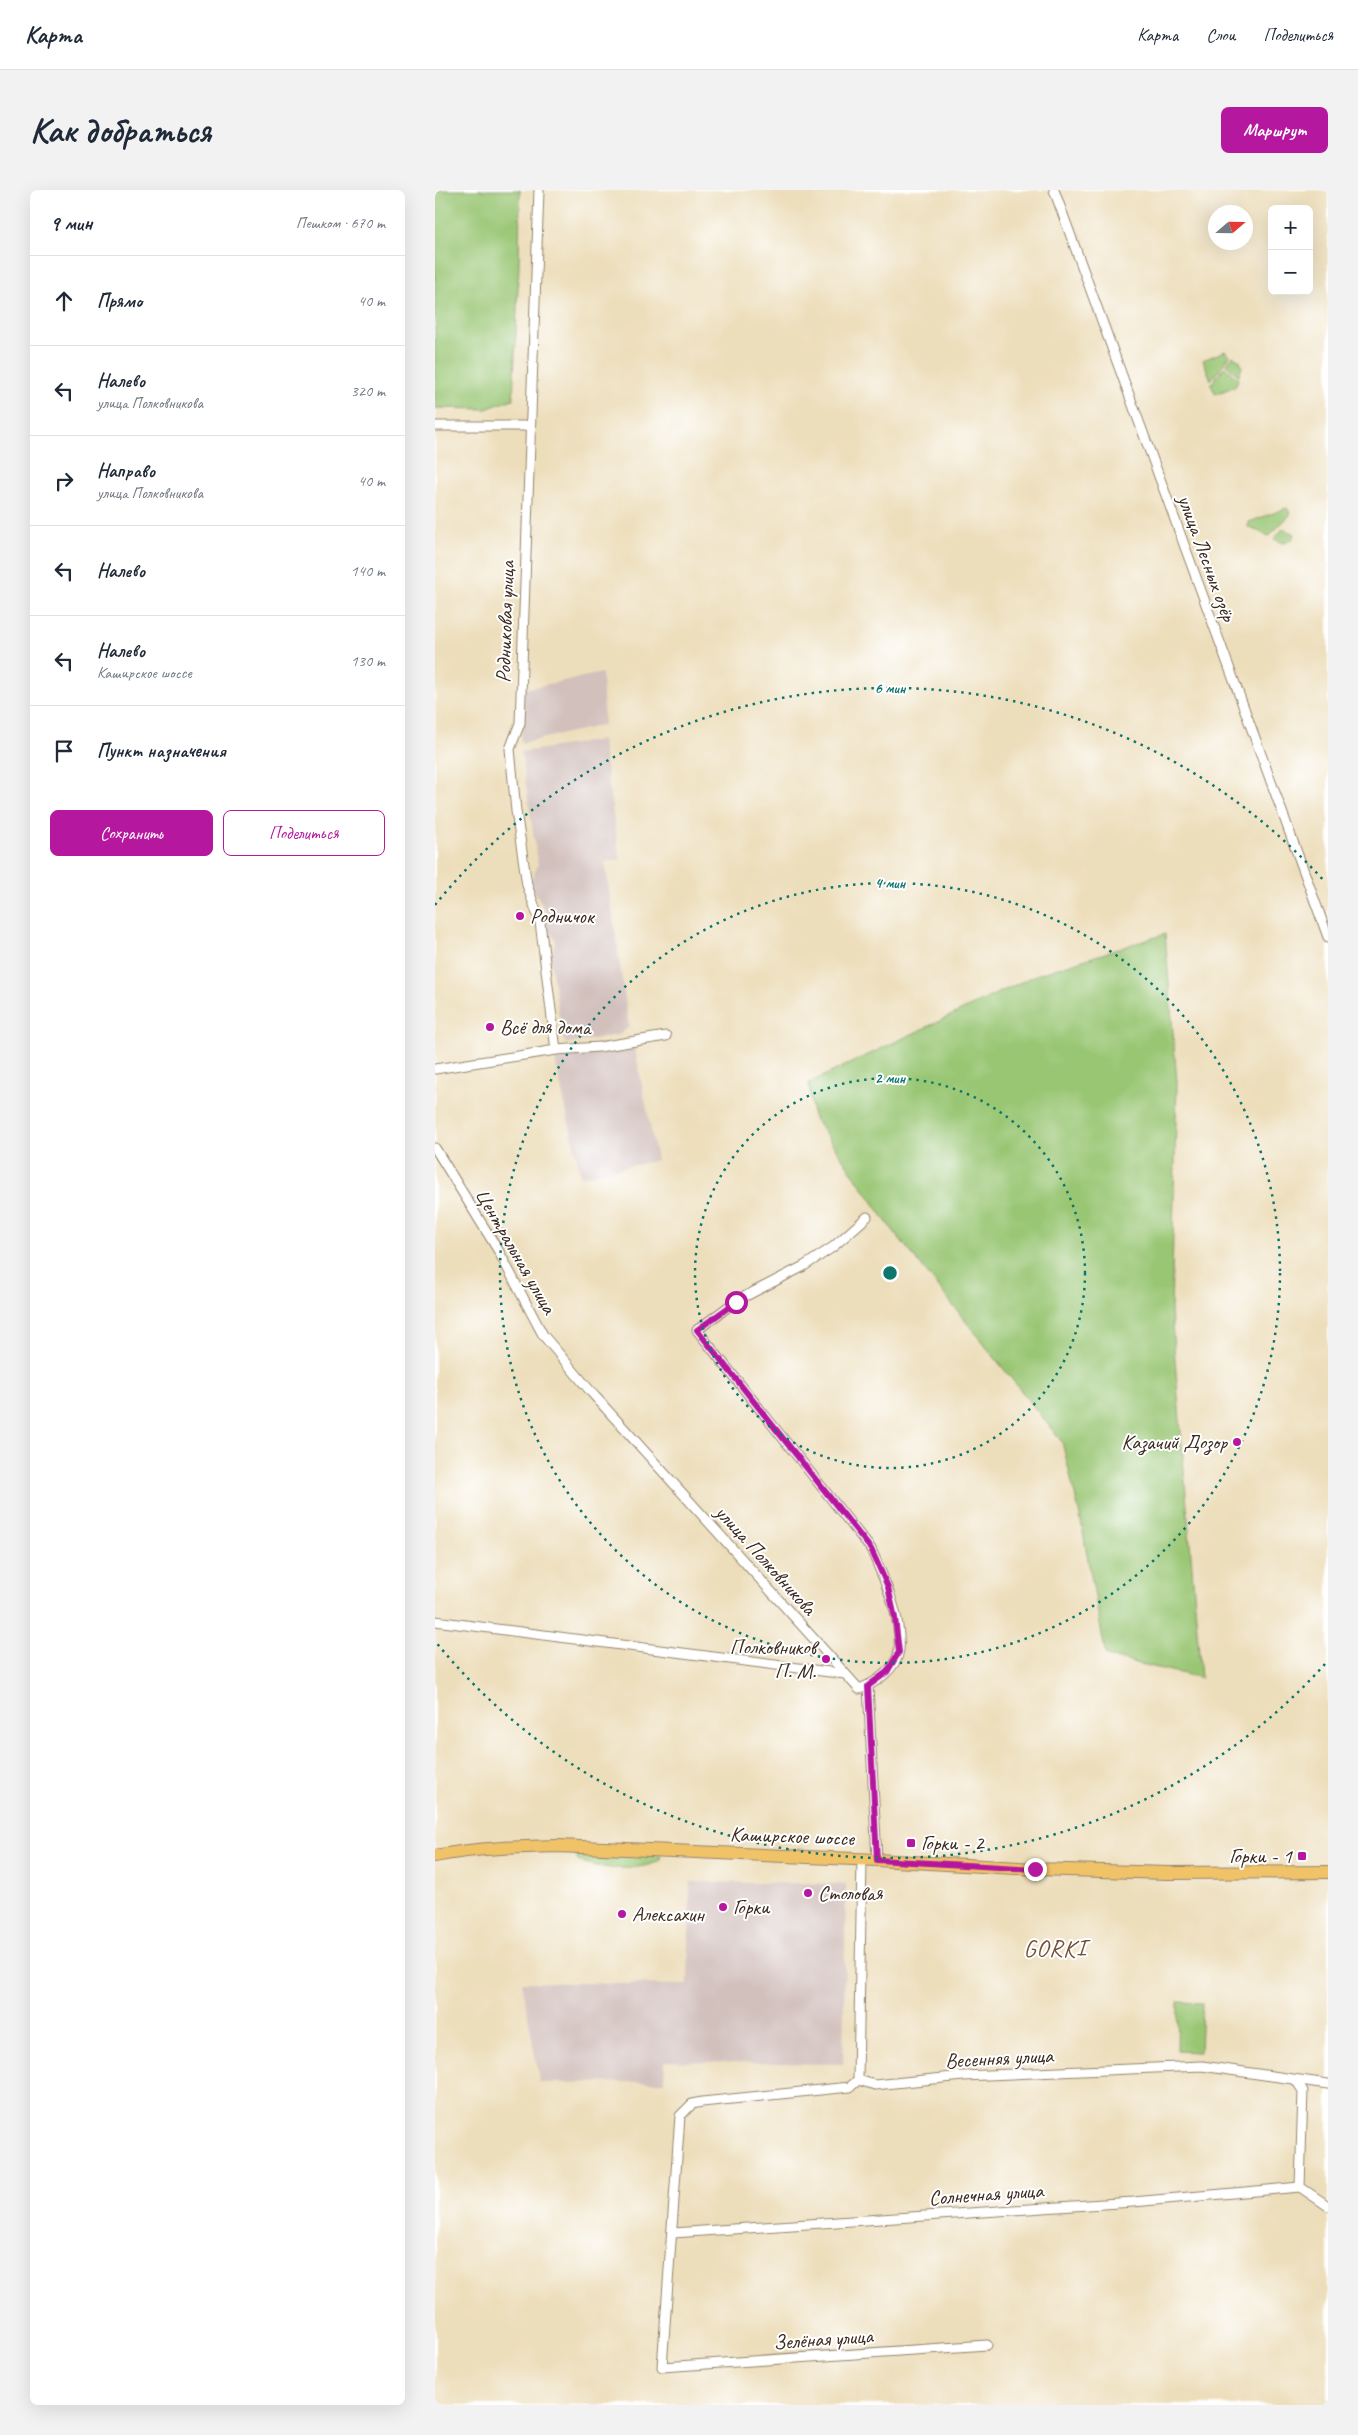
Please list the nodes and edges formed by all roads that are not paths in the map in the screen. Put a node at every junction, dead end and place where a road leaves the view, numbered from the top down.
1 (539, 190) edge
2 (1054, 190) edge
3 (435, 426) edge
4 (529, 426) junction
5 (1328, 937) edge
6 (665, 1036) dead end
7 (557, 1050) junction
8 (435, 1069) edge
9 (435, 1148) edge
10 (867, 1217) dead end
11 (571, 1368) joint
12 (435, 1621) edge
13 (845, 1674) junction
14 (868, 1686) junction
15 (435, 1856) edge
16 (862, 1859) junction
17 (877, 1860) junction
18 (1328, 1872) edge
19 (859, 2080) junction
20 (1296, 2080) junction
21 (1328, 2084) edge
22 (1300, 2186) junction
23 (1328, 2206) edge
24 (673, 2232) junction
25 (987, 2345) dead end

1 - 4 street, Родниковая улица
2 - 5 street, улица Лесных озёр
3 - 4 street
4 - 7 street, Родниковая улица
6 - 7 street
7 - 8 street
9 - 11 street, Центральная улица
10 - 14 street
11 - 13 street, улица Полковникова
12 - 13 street
13 - 14 street, улица Полковникова
14 - 17 street
15 - 16 main road, Каширское шоссе
16 - 17 main road, Каширское шоссе
16 - 19 street
17 - 18 main road, Каширское шоссе
19 - 20 street, Весенняя улица
19 - 24 street
20 - 21 street, Весенняя улица
20 - 22 street
22 - 23 street
22 - 24 street, Солнечная улица
24 - 25 street, Зелёная улица

